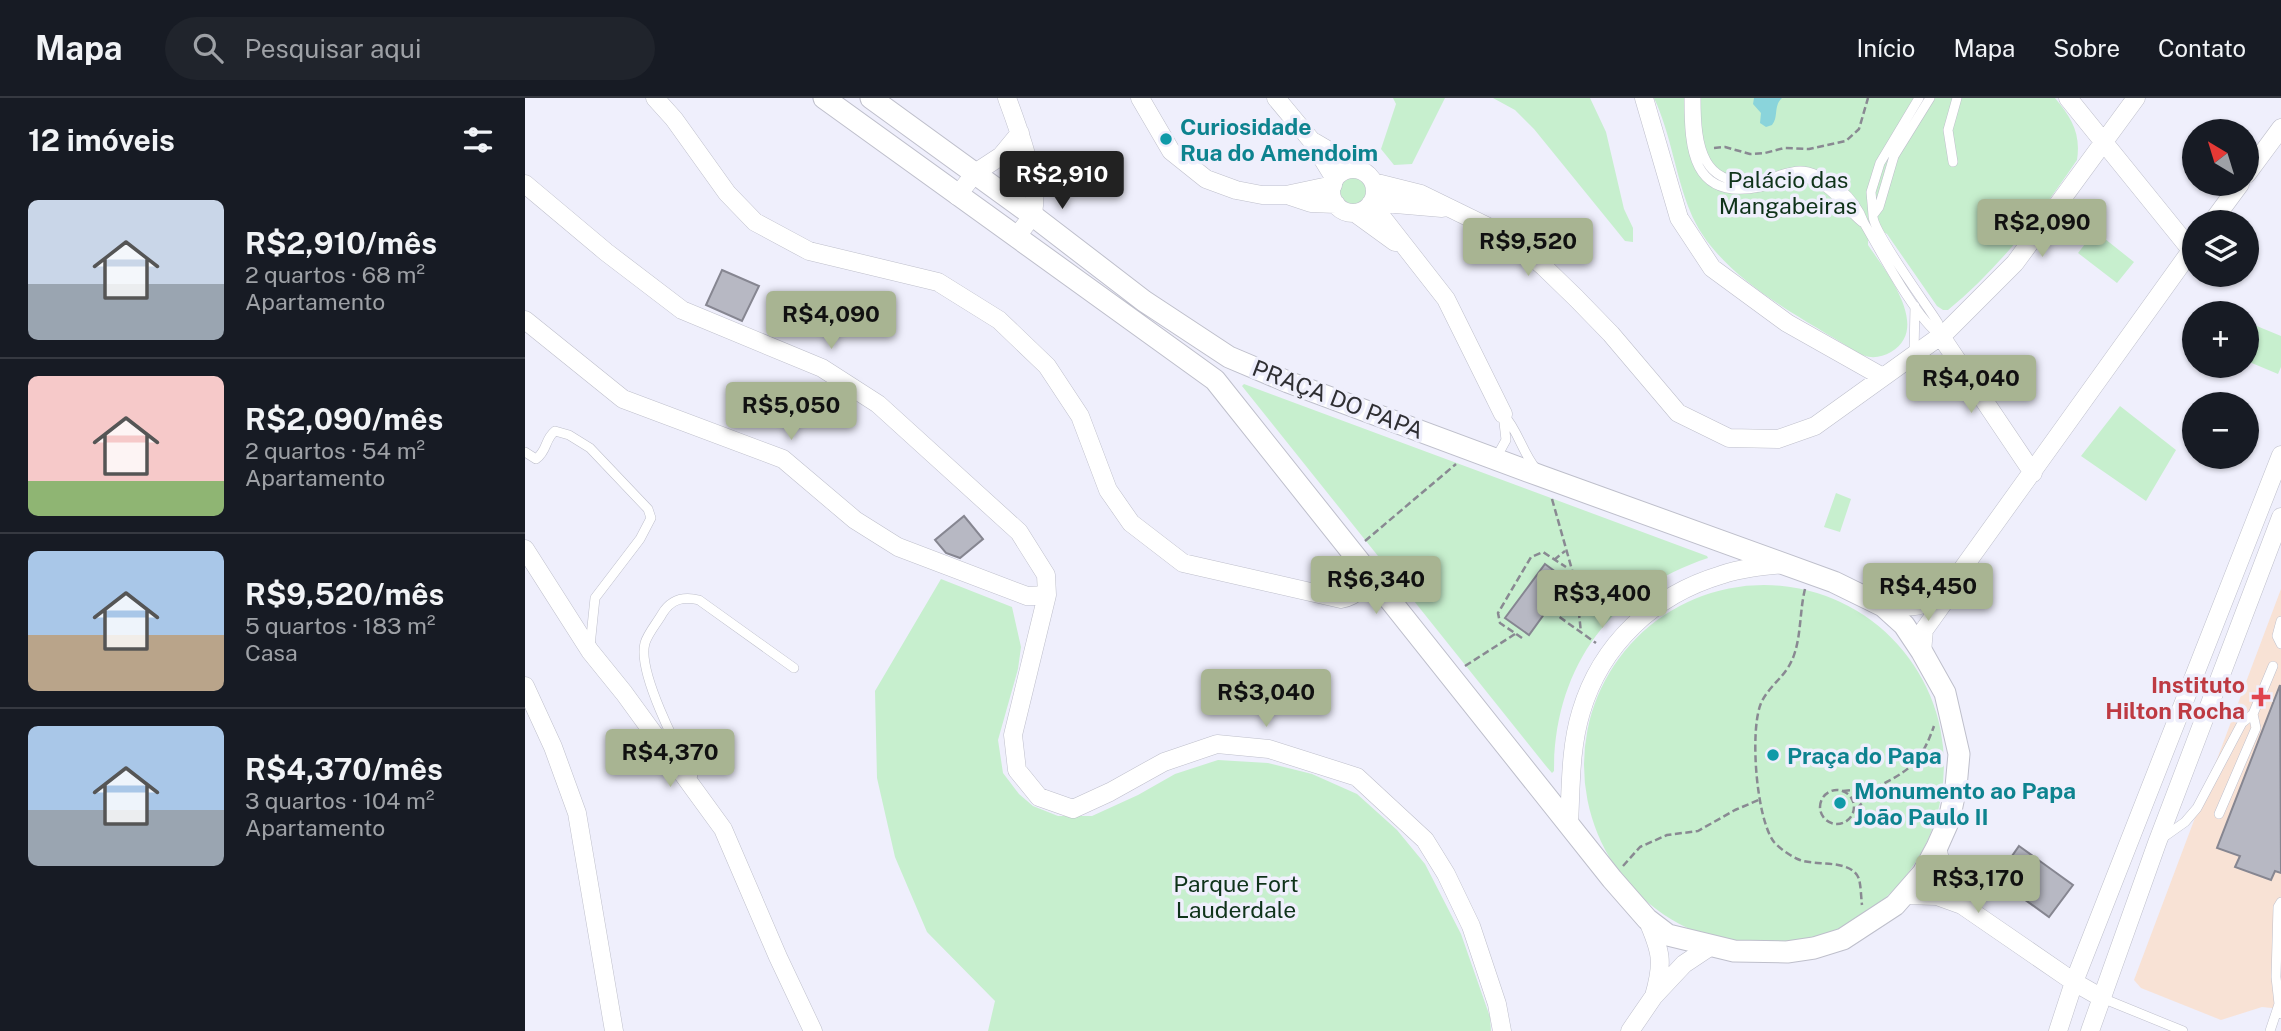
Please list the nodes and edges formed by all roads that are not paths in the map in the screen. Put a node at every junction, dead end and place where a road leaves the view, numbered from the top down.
1 (655, 98) edge
2 (824, 98) edge
3 (871, 98) edge
4 (1007, 98) edge
5 (1140, 98) edge
6 (1276, 98) edge
7 (1644, 98) edge
8 (1689, 98) edge
9 (1696, 98) edge
10 (1919, 98) edge
11 (1930, 98) edge
12 (1957, 98) edge
13 (2068, 98) edge
14 (2136, 98) edge
15 (2281, 128) edge
16 (1020, 133) junction
17 (1311, 140) junction
18 (2103, 143) junction
19 (1001, 156) junction
20 (2259, 158) edge
21 (1952, 162) dead end
22 (1352, 169) junction
23 (975, 173) junction
24 (1030, 174) junction
25 (1334, 182) junction
26 (1373, 182) junction
27 (525, 184) edge
28 (1286, 195) junction
29 (957, 196) junction
30 (2231, 196) edge
31 (1372, 202) junction
32 (1336, 204) junction
33 (1454, 210) junction
34 (2220, 210) edge
35 (1355, 213) junction
36 (1032, 215) junction
37 (1873, 215) junction
38 (1864, 223) junction
39 (2182, 235) edge
40 (1016, 238) junction
41 (1412, 254) junction
42 (2182, 263) edge
43 (1915, 306) junction
44 (525, 320) edge
45 (1941, 335) junction
46 (1914, 354) junction
47 (1229, 357) junction
48 (1881, 376) junction
49 (1215, 380) junction
50 (1503, 414) junction
51 (525, 452) edge
52 (2281, 455) edge
53 (1496, 458) junction
54 (2033, 473) junction
55 (1546, 484) junction
56 (2281, 517) edge
57 (2254, 528) junction
58 (2277, 536) edge
59 (525, 549) edge
60 (1785, 564) junction
61 (1365, 568) junction
62 (1953, 582) junction
63 (1047, 595) junction
64 (1883, 606) junction
65 (2281, 621) edge
66 (2281, 644) edge
67 (590, 651) junction
68 (1922, 652) junction
69 (2273, 666) dead end
70 (794, 668) dead end
71 (525, 686) edge
72 (2253, 714) junction
73 (710, 811) junction
74 (2219, 814) dead end
75 (1569, 824) junction
76 (2157, 842) junction
77 (1937, 847) junction
78 (1905, 895) junction
79 (2281, 902) edge
80 (1962, 905) junction
81 (1647, 919) junction
82 (1711, 946) junction
83 (2074, 982) junction
84 (1654, 996) junction
85 (2102, 998) junction
86 (2280, 1009) edge
87 (614, 1031) edge
88 (813, 1031) edge
89 (1502, 1031) edge
90 (1630, 1031) edge
91 (2058, 1031) edge
92 (2090, 1031) edge
93 (2183, 1031) edge
94 (2270, 1031) edge

1 - 61 street
2 - 29 street, PRAÇA DO PAPA
3 - 23 street, PRAÇA DO PAPA
4 - 16 street
5 - 28 street
6 - 17 street
7 - 48 street
8 - 38 lane
9 - 38 lane
10 - 37 lane
11 - 37 lane
12 - 21 lane
13 - 18 street
14 - 18 street
15 - 20 street
16 - 19 street
16 - 24 street
17 - 22 street
17 - 25 street
18 - 39 street
18 - 45 street
19 - 23 street
19 - 24 street
22 - 25 street
22 - 26 street
23 - 29 street
23 - 36 street, PRAÇA DO PAPA
24 - 36 street
25 - 28 street
25 - 32 street
26 - 31 street
26 - 33 street
27 - 63 street
28 - 32 street
29 - 40 street, PRAÇA DO PAPA
30 - 34 street
31 - 33 street
31 - 35 street
31 - 41 street
32 - 35 street
33 - 48 street
35 - 41 street
36 - 40 street
36 - 47 street, PRAÇA DO PAPA
37 - 45 lane
38 - 43 lane
40 - 49 street, PRAÇA DO PAPA
41 - 50 street
42 - 54 street
43 - 45 lane
43 - 46 lane
44 - 63 street
45 - 46 street
45 - 54 street
46 - 48 street
47 - 49 street
47 - 53 street, PRAÇA DO PAPA
49 - 61 street, PRAÇA DO PAPA
50 - 53 lane
50 - 55 lane
51 - 67 lane
52 - 57 street
53 - 55 street, PRAÇA DO PAPA
54 - 62 street
55 - 60 street, PRAÇA DO PAPA
56 - 58 street
57 - 58 lane
57 - 83 street
58 - 76 street
59 - 67 street
60 - 64 street, PRAÇA DO PAPA
60 - 75 street
61 - 75 street, PRAÇA DO PAPA
62 - 64 street
62 - 68 street
63 - 89 street
64 - 68 street, PRAÇA DO PAPA
65 - 66 lane
67 - 73 street
68 - 77 street, PRAÇA DO PAPA
69 - 72 lane
70 - 73 lane
71 - 87 street
72 - 74 lane
72 - 76 lane
73 - 88 street
75 - 81 street, PRAÇA DO PAPA
76 - 85 street
77 - 78 street, PRAÇA DO PAPA
77 - 80 street
78 - 80 street
78 - 82 street, PRAÇA DO PAPA
79 - 86 lane
80 - 83 street
81 - 82 street, PRAÇA DO PAPA
81 - 84 street
82 - 84 street
83 - 85 street
83 - 91 street
84 - 90 street
85 - 92 street
85 - 93 lane
86 - 94 lane

